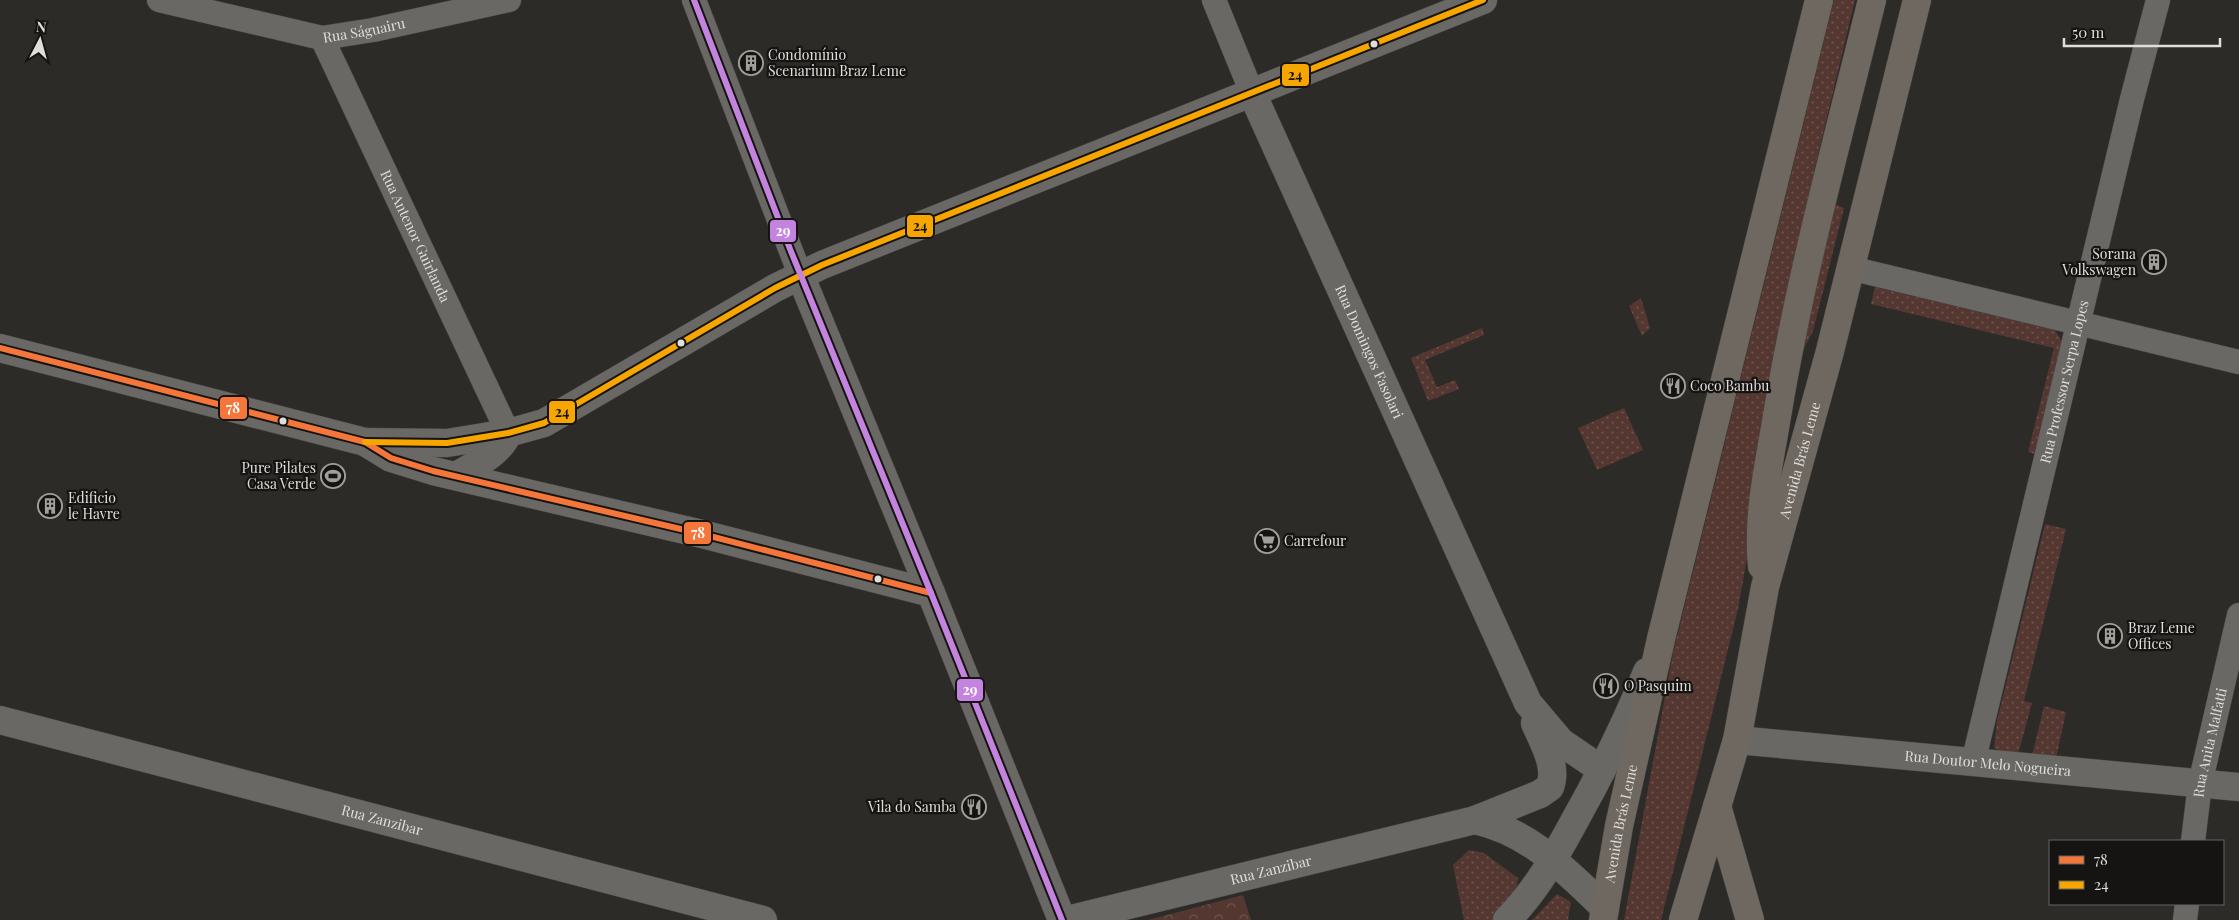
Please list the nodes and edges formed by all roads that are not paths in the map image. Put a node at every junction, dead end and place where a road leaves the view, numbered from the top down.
1 (159, 0) edge
2 (510, 0) edge
3 (694, 0) edge
4 (1214, 0) edge
5 (1483, 0) edge
6 (1819, 0) edge
7 (1872, 0) edge
8 (1916, 0) edge
9 (2158, 0) edge
10 (322, 38) junction
11 (1252, 93) junction
12 (1850, 268) junction
13 (801, 277) junction
14 (2078, 323) junction
15 (0, 348) edge
16 (2239, 362) edge
17 (508, 433) junction
18 (365, 442) junction
19 (456, 476) junction
20 (1765, 587) junction
21 (932, 593) junction
22 (2239, 615) edge
23 (1661, 639) junction
24 (1528, 703) junction
25 (0, 720) edge
26 (1737, 740) junction
27 (1973, 763) junction
28 (1602, 770) junction
29 (2200, 784) junction
30 (2239, 787) edge
31 (1540, 794) joint
32 (1717, 806) junction
33 (1474, 820) junction
34 (2193, 840) edge
35 (1553, 860) junction
36 (2187, 905) edge
37 (1604, 914) edge
38 (763, 920) edge
39 (1062, 920) edge
40 (1067, 920) edge
41 (1507, 920) edge
42 (1683, 920) edge
43 (1750, 920) edge
44 (2185, 920) edge

1 - 10 street, Rua Ságuairu
2 - 10 street, Rua Ságuairu
3 - 13 street
4 - 11 street, Rua Domingos Fasolari
5 - 11 street
6 - 23 main road, Avenida Brás Leme
7 - 20 main road
8 - 12 main road, Avenida Brás Leme
9 - 14 street, Rua Professor Serpa Lopes
10 - 17 street, Rua Antenor Guirlanda
11 - 13 street
11 - 24 street, Rua Domingos Fasolari
12 - 14 street
12 - 20 main road, Avenida Brás Leme
13 - 17 street
13 - 21 street
14 - 16 street
14 - 27 street, Rua Professor Serpa Lopes
15 - 18 street
17 - 18 street
17 - 19 street
18 - 19 street
19 - 21 street
20 - 26 main road, Avenida Brás Leme
21 - 39 street
22 - 29 street, Rua Anita Malfatti
23 - 28 street
23 - 37 main road, Avenida Brás Leme
24 - 28 street, Rua Domingos Fasolari
24 - 31 street, Rua Domingos Fasolari
25 - 38 street, Rua Zanzibar
26 - 27 street, Rua Doutor Melo Nogueira
26 - 32 main road, Avenida Brás Leme
27 - 29 street, Rua Doutor Melo Nogueira
28 - 35 street
29 - 30 street, Rua Doutor Melo Nogueira
29 - 34 street, Rua Anita Malfatti
31 - 33 street, Rua Zanzibar
32 - 42 main road, Avenida Brás Leme
32 - 43 main road
33 - 35 street
33 - 40 street, Rua Zanzibar
35 - 37 street
35 - 41 street
36 - 44 street

